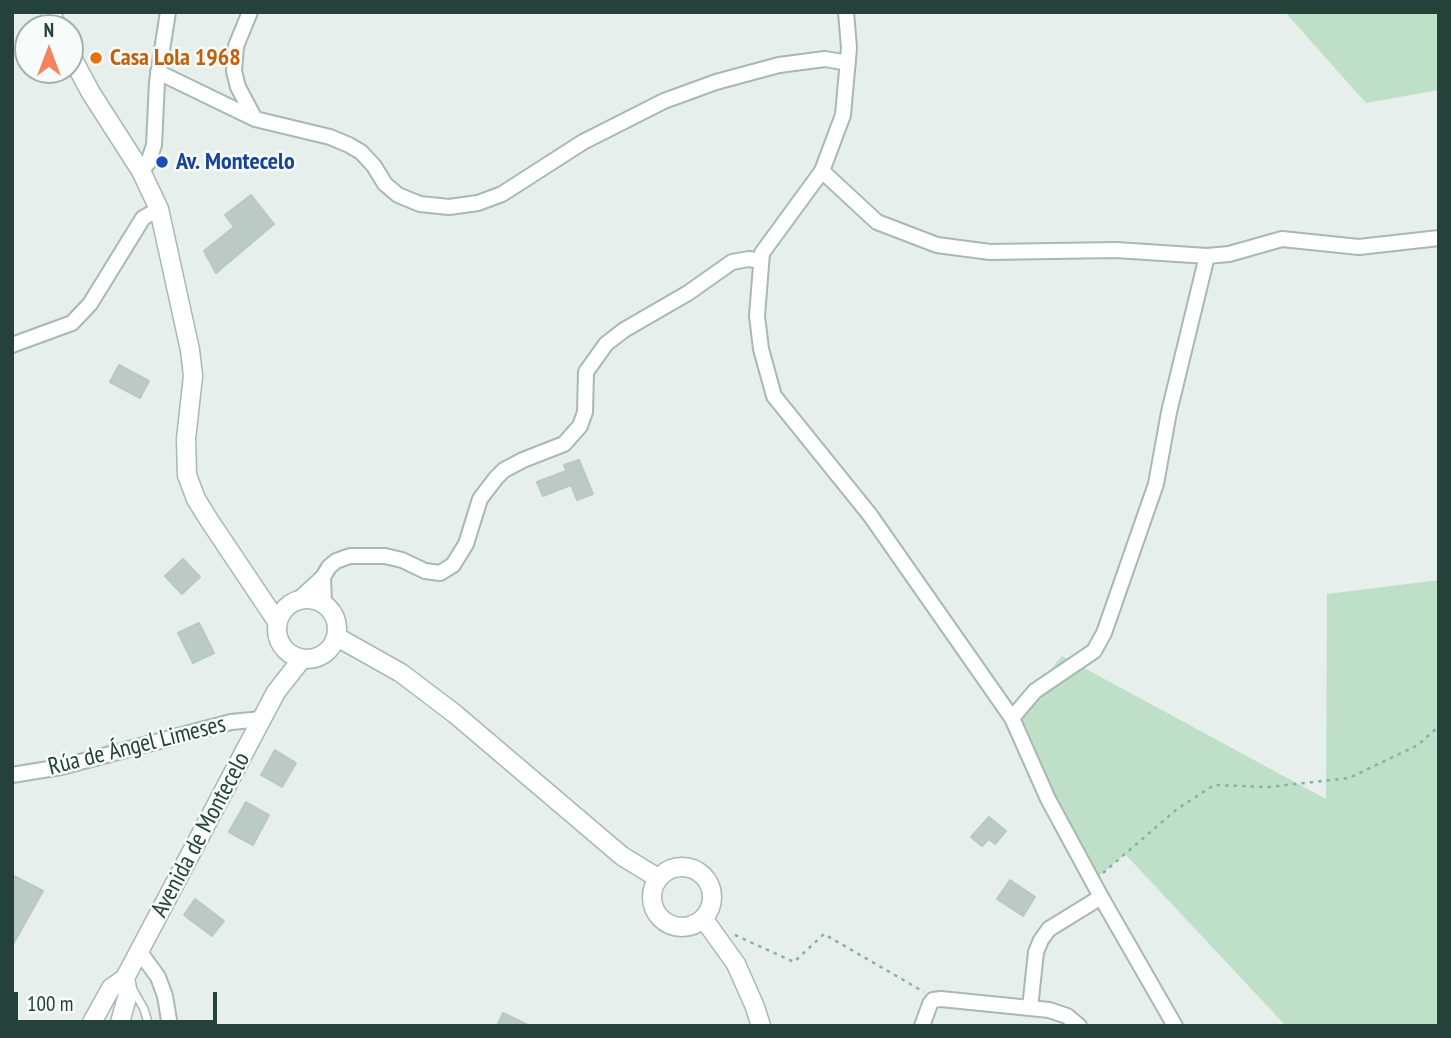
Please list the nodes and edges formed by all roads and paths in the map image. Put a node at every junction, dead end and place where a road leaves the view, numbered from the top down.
1 (168, 12) edge
2 (250, 12) edge
3 (846, 12) edge
4 (848, 64) junction
5 (158, 72) junction
6 (84, 80) edge
7 (255, 119) junction
8 (141, 171) junction
9 (822, 171) junction
10 (159, 209) junction
11 (1439, 238) edge
12 (1207, 256) junction
13 (761, 261) junction
14 (12, 345) edge
15 (323, 577) junction
16 (324, 604) junction
17 (287, 611) junction
18 (337, 636) junction
19 (284, 648) junction
20 (302, 659) junction
21 (276, 692) junction
22 (1012, 718) junction
23 (262, 719) junction
24 (1439, 726) edge
25 (12, 775) edge
26 (658, 878) junction
27 (1092, 882) junction
28 (1101, 897) junction
29 (703, 918) junction
30 (726, 931) dead end
31 (139, 951) junction
32 (125, 978) junction
33 (933, 1000) junction
34 (1030, 1008) junction
35 (90, 1026) edge
36 (119, 1026) edge
37 (149, 1026) edge
38 (170, 1026) edge
39 (761, 1026) edge
40 (922, 1026) edge
41 (1079, 1026) edge
42 (1175, 1026) edge

1 - 5 street
2 - 7 street
3 - 4 street
4 - 7 street
4 - 9 street
5 - 7 street
5 - 8 street
6 - 8 street
8 - 10 street
9 - 12 street
9 - 13 street
10 - 14 street
10 - 17 street
11 - 12 street
12 - 22 street
13 - 15 street
13 - 22 street
15 - 16 street
15 - 17 street
16 - 17 street
16 - 18 street
17 - 19 street
18 - 20 street
18 - 26 street
19 - 20 street
19 - 21 street, Avenida de Montecelo
20 - 21 street, Avenida de Montecelo
21 - 23 street, Avenida de Montecelo
22 - 27 street
23 - 25 street, Rúa de Ángel Limeses
23 - 31 street, Avenida de Montecelo
24 - 27 path
26 - 29 street
26 - 29 street
27 - 28 street
28 - 34 street
28 - 42 street
29 - 39 street
30 - 33 path
31 - 32 street, Avenida de Montecelo
31 - 38 street
32 - 35 street, Avenida de Montecelo
32 - 36 street, Avenida de Montecelo
32 - 37 lane
33 - 34 street
33 - 40 street
34 - 41 street

